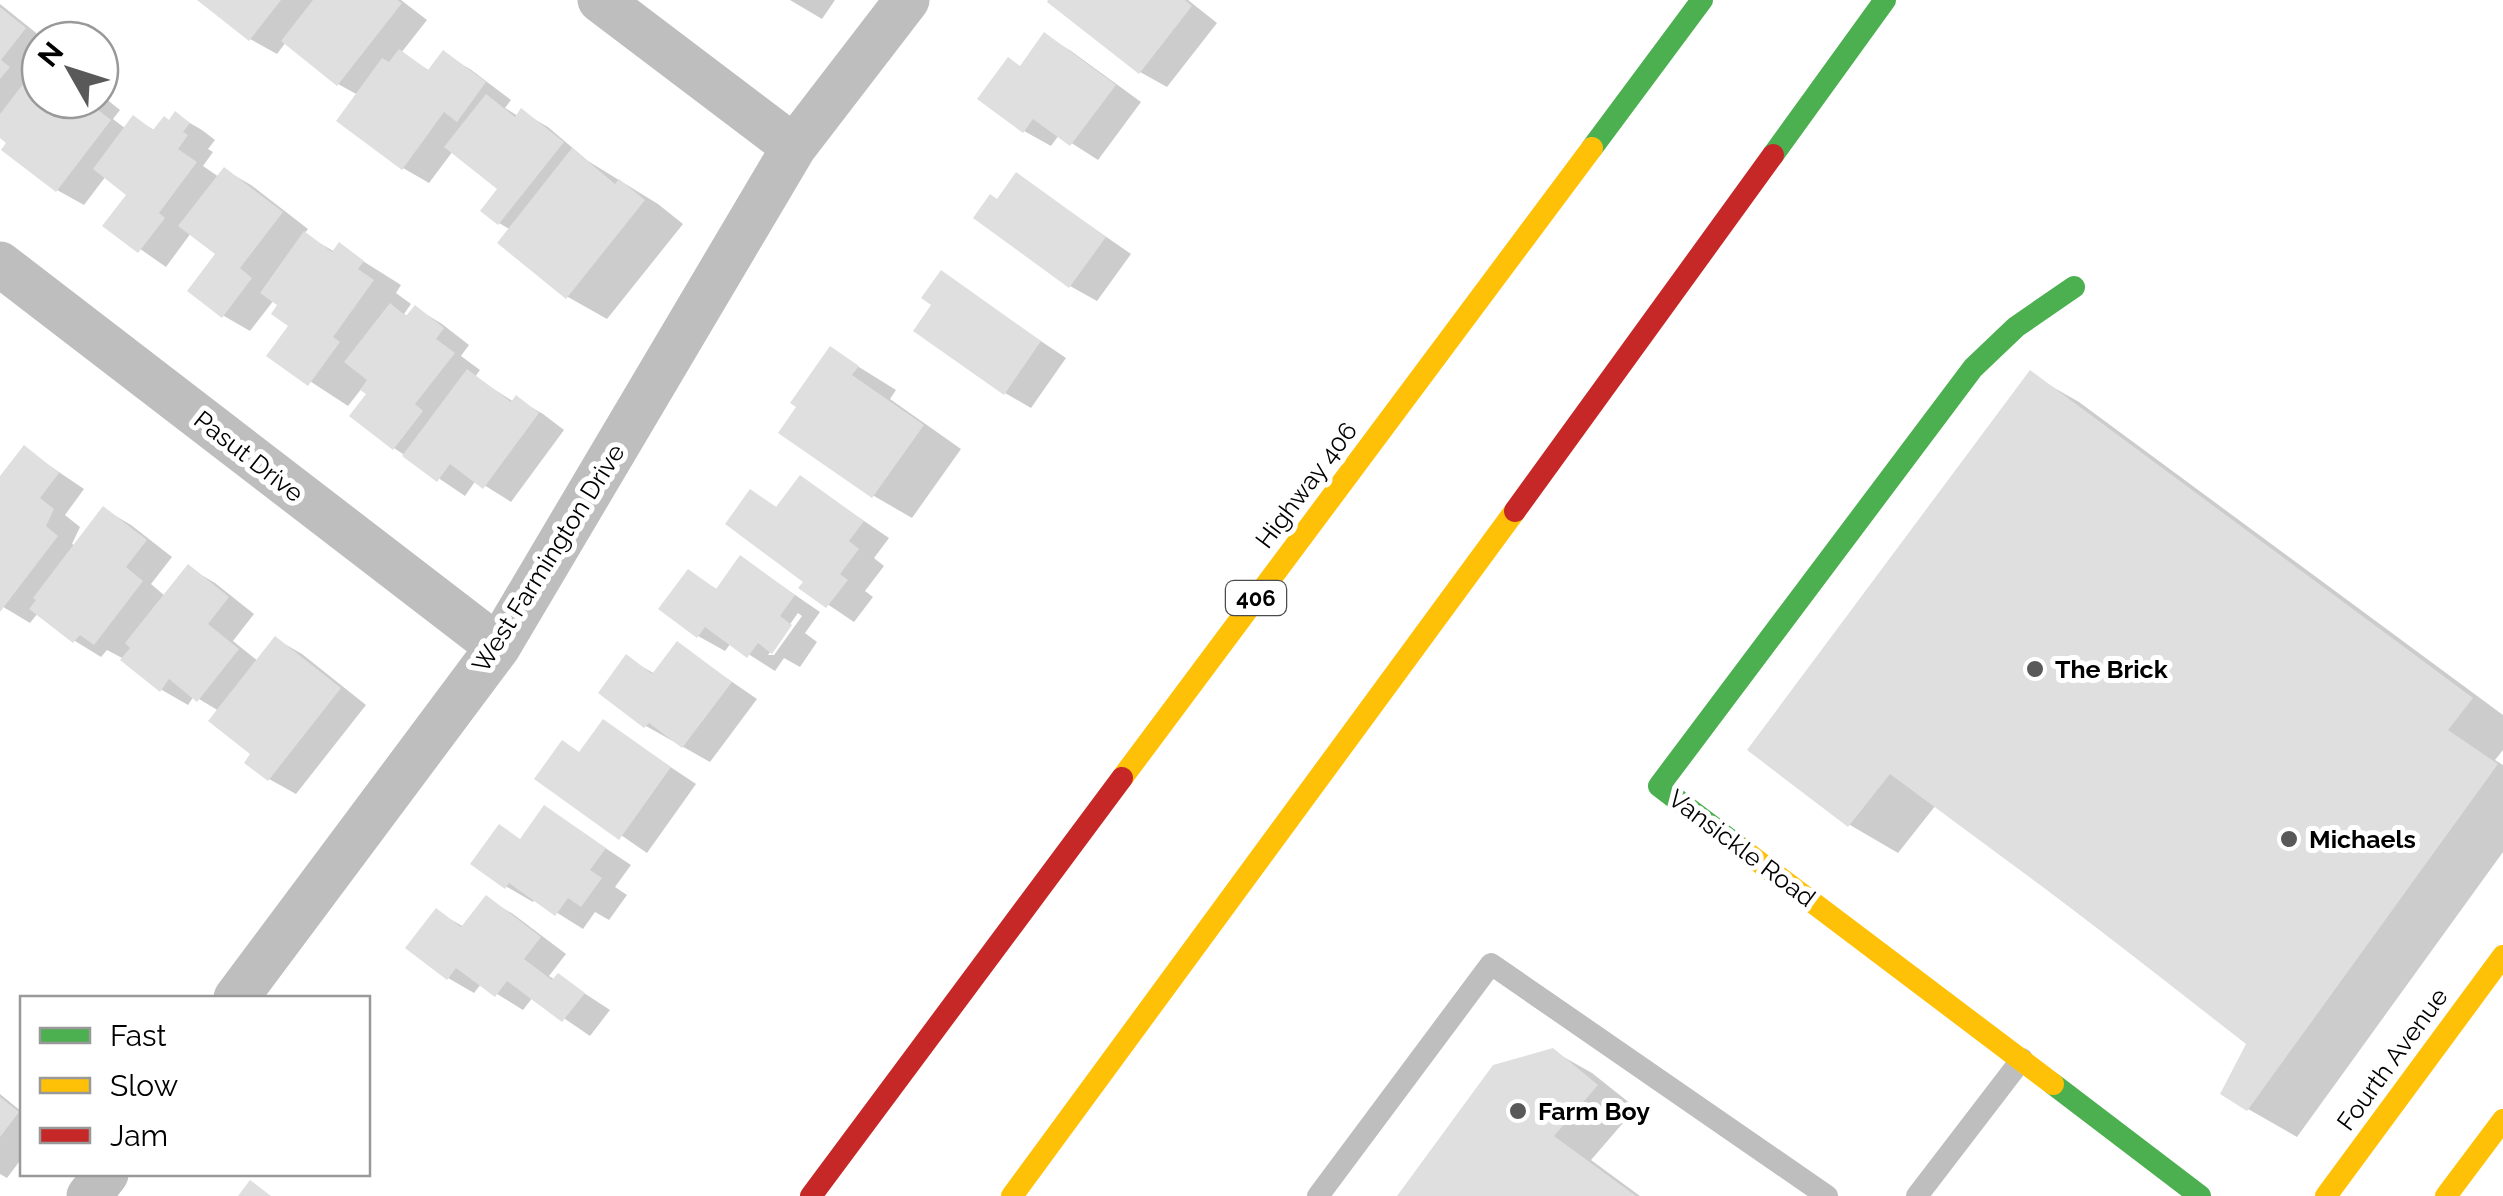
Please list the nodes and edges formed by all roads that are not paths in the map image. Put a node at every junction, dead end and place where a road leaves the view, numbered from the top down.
1 (600, 0) edge
2 (907, 0) edge
3 (1702, 0) edge
4 (1885, 0) edge
5 (794, 147) junction
6 (0, 264) edge
7 (2074, 288) dead end
8 (498, 647) junction
9 (2503, 956) edge
10 (237, 996) edge
11 (2022, 1059) junction
12 (2503, 1120) edge
13 (104, 1176) edge
14 (89, 1196) edge
15 (811, 1196) edge
16 (1012, 1196) edge
17 (1318, 1196) edge
18 (1827, 1196) edge
19 (1917, 1196) edge
20 (2200, 1196) edge
21 (2326, 1196) edge
22 (2446, 1196) edge

1 - 5 street
2 - 5 street, West Farmington Drive
3 - 15 main road, Highway 406 / 406
4 - 16 main road
5 - 8 street, West Farmington Drive
6 - 8 street, Pasut Drive
7 - 11 main road, Vansickle Road
8 - 10 street, West Farmington Drive
9 - 21 main road, Fourth Avenue
11 - 19 lane
11 - 20 main road, Vansickle Road
12 - 22 main road
13 - 14 street
17 - 18 lane

